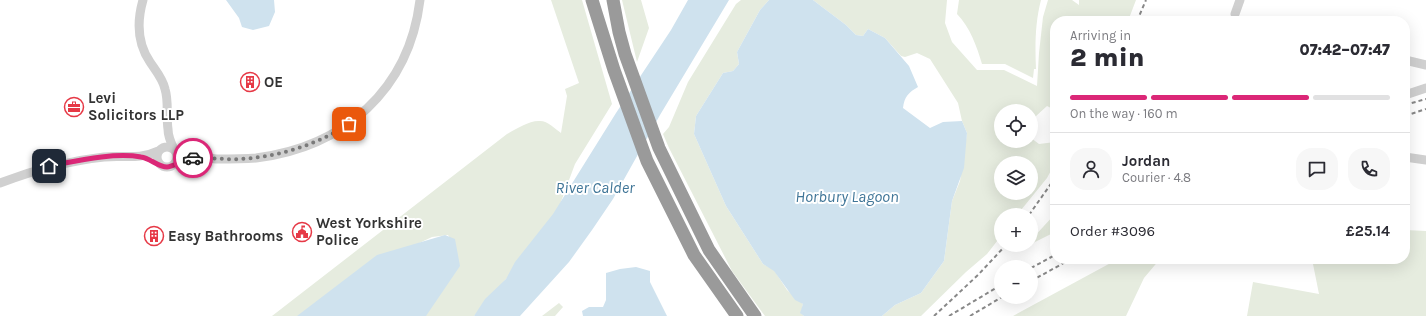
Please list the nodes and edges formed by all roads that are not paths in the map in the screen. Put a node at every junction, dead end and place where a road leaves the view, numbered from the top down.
1 (144, 0) edge
2 (420, 0) edge
3 (612, 0) edge
4 (1240, 0) edge
5 (594, 3) edge
6 (1235, 14) dead end
7 (1410, 61) edge
8 (1426, 65) edge
9 (1426, 88) edge
10 (1410, 93) edge
11 (168, 129) junction
12 (160, 150) junction
13 (175, 151) junction
14 (142, 157) junction
15 (195, 158) junction
16 (1410, 158) edge
17 (1426, 160) edge
18 (175, 164) junction
19 (160, 165) junction
20 (0, 183) edge
21 (736, 316) edge
22 (755, 316) edge

1 - 11 street
2 - 15 street
3 - 22 highway
4 - 6 street
5 - 21 highway
7 - 8 street
9 - 10 street
11 - 12 street
11 - 13 street
12 - 13 street
12 - 14 street
12 - 19 street
13 - 15 street
13 - 18 street
14 - 19 street
14 - 20 street
15 - 18 street
16 - 17 street
18 - 19 street

